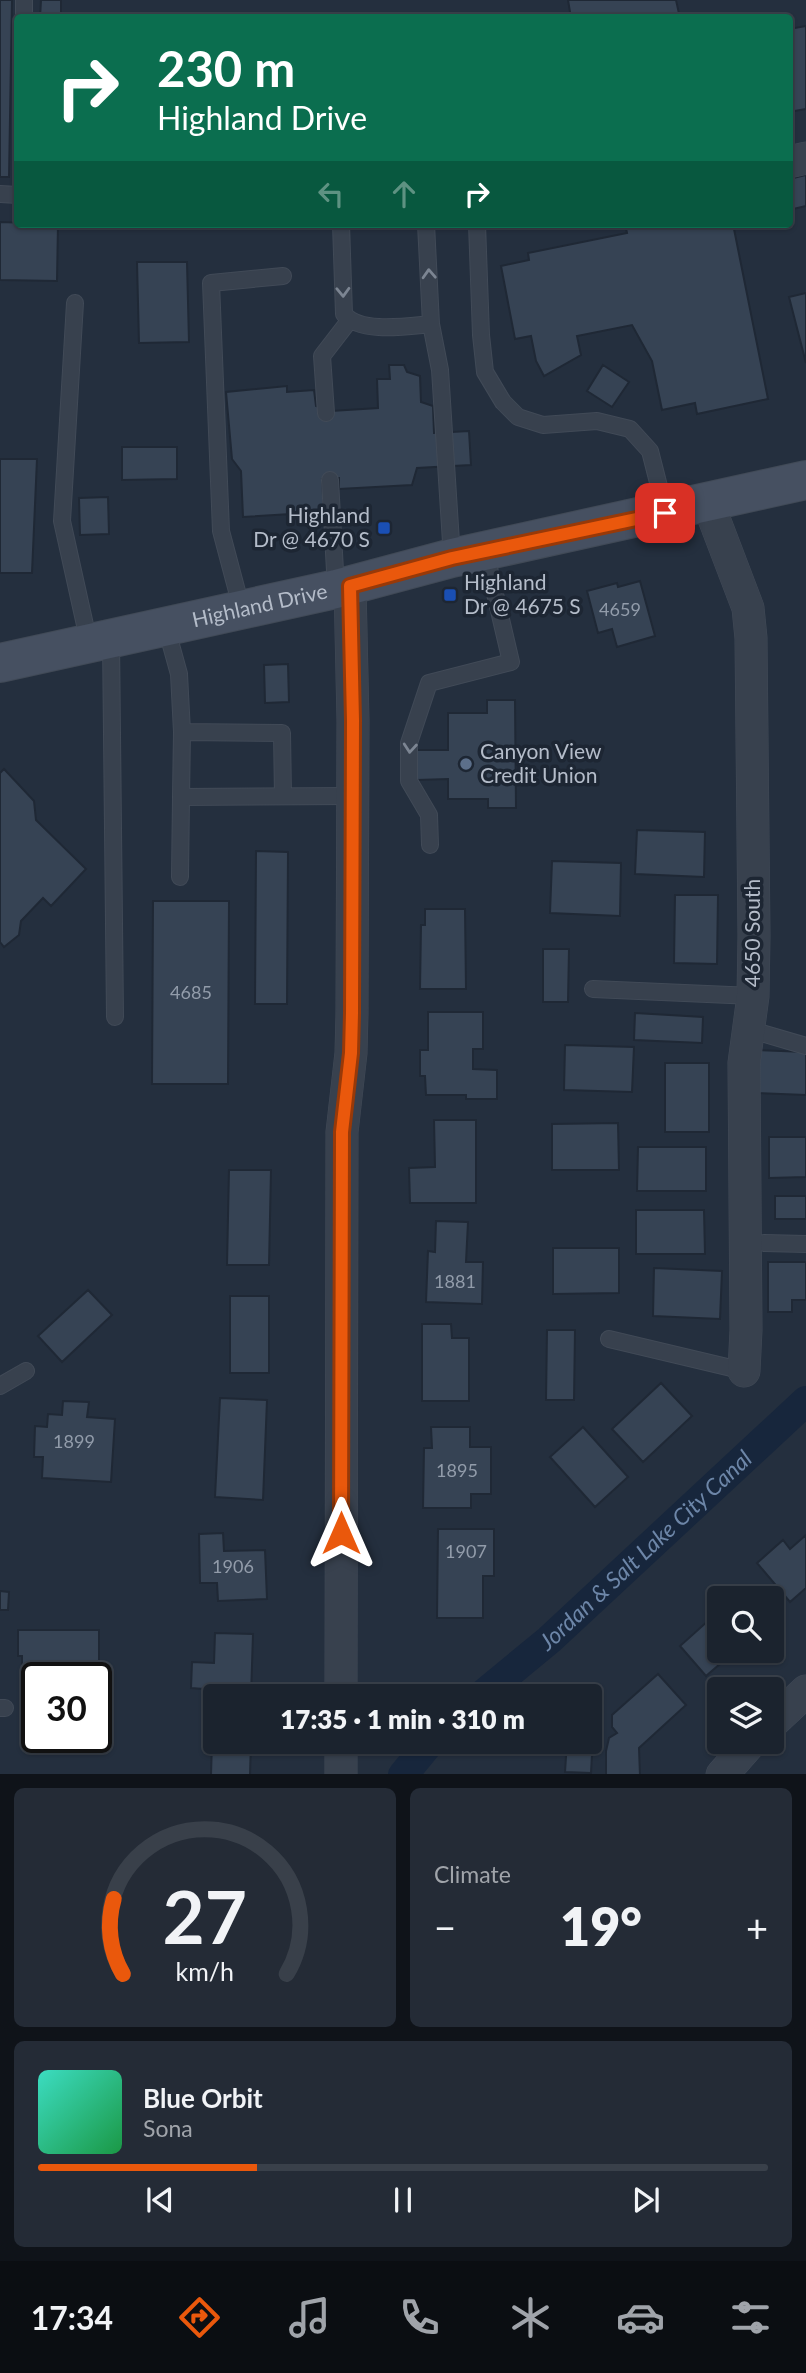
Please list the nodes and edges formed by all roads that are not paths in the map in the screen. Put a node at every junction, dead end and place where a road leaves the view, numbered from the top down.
1 (341, 228) edge
2 (426, 228) edge
3 (477, 228) edge
4 (283, 276) dead end
5 (75, 303) dead end
6 (349, 321) junction
7 (431, 324) junction
8 (326, 413) dead end
9 (330, 480) dead end
10 (806, 480) edge
11 (708, 503) junction
12 (665, 513) junction
13 (469, 555) junction
14 (343, 587) junction
15 (242, 610) junction
16 (166, 627) junction
17 (100, 642) junction
18 (0, 663) edge
19 (182, 732) junction
20 (283, 796) junction
21 (352, 796) junction
22 (181, 797) junction
23 (430, 845) dead end
24 (180, 877) dead end
25 (593, 989) dead end
26 (753, 996) junction
27 (115, 1017) dead end
28 (748, 1028) junction
29 (806, 1046) edge
30 (764, 1243) dead end
31 (806, 1244) edge
32 (608, 1339) dead end
33 (26, 1371) dead end
34 (744, 1371) joint
35 (0, 1386) edge
36 (341, 1684) edge
37 (806, 1691) edge
38 (784, 1712) edge
39 (341, 1754) edge
40 (740, 1754) edge
41 (341, 1774) edge
42 (722, 1774) edge

1 -> 6 lane
7 -> 2 lane
3 - 12 lane
4 - 15 lane
5 - 17 lane
6 - 7 lane
6 - 8 lane
7 - 13 lane
9 - 14 lane
10 - 11 main road, Highland Drive
11 - 12 main road, Highland Drive
11 - 26 street, 4650 South
12 - 13 main road, Highland Drive
13 - 14 main road, Highland Drive
13 -> 23 lane
14 - 15 main road, Highland Drive
14 - 21 street
15 - 16 main road, Highland Drive
16 - 17 main road, Highland Drive
16 - 19 lane
17 - 18 main road, Highland Drive
17 - 27 lane
19 - 20 lane
19 - 22 lane
20 - 21 lane
20 - 22 lane
21 - 36 street
22 - 24 lane
25 - 26 lane
26 - 28 street, 4650 South
28 - 29 lane
28 - 34 street, 4650 South
30 - 31 lane
32 - 34 lane
33 - 35 lane
37 - 38 street
39 - 41 street
40 - 42 street

